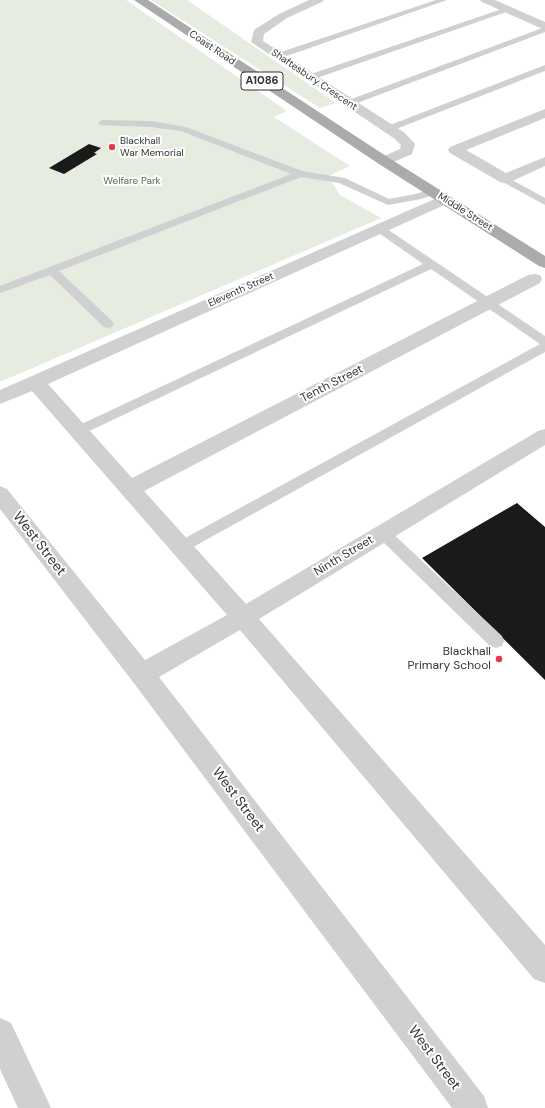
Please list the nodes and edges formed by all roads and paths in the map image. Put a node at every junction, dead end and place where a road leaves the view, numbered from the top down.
1 (140, 0) edge
2 (318, 0) edge
3 (443, 0) edge
4 (486, 0) edge
5 (508, 10) junction
6 (545, 26) edge
7 (545, 29) edge
8 (278, 56) junction
9 (545, 68) edge
10 (311, 77) junction
11 (349, 103) junction
12 (545, 113) edge
13 (104, 123) dead end
14 (388, 129) junction
15 (384, 161) junction
16 (545, 161) edge
17 (300, 174) junction
18 (505, 178) junction
19 (439, 195) junction
20 (545, 202) edge
21 (380, 228) junction
22 (545, 263) edge
23 (432, 264) junction
24 (52, 270) junction
25 (534, 279) dead end
26 (0, 290) edge
27 (488, 304) junction
28 (108, 324) dead end
29 (545, 342) edge
30 (545, 347) edge
31 (35, 382) junction
32 (0, 398) edge
33 (78, 431) junction
34 (545, 436) edge
35 (129, 489) junction
36 (0, 494) edge
37 (383, 532) junction
38 (181, 547) junction
39 (243, 617) junction
40 (496, 641) dead end
41 (142, 674) junction
42 (545, 968) edge
43 (0, 1034) edge
44 (35, 1108) edge
45 (472, 1108) edge

1 - 15 main road, Coast Road / A1086
2 - 8 street, Shaftesbury Crescent
3 - 8 lane
4 - 5 street
5 - 6 street
5 - 10 lane
7 - 11 lane
8 - 10 street, Shaftesbury Crescent
9 - 14 lane
10 - 11 street, Shaftesbury Crescent
11 - 14 street, Shaftesbury Crescent
12 - 18 street
13 - 17 lane
14 - 15 street, Shaftesbury Crescent
15 - 19 main road, Middle Street / A1086
16 - 18 street
17 - 19 lane
17 - 24 lane
18 - 20 lane
19 - 21 street, Eleventh Street
19 - 22 main road, Middle Street / A1086
21 - 23 lane
21 - 31 street, Eleventh Street
23 - 27 lane
23 - 33 lane
24 - 26 lane
24 - 28 lane
25 - 27 street, Tenth Street
27 - 29 lane
27 - 35 street, Tenth Street
30 - 38 lane
31 - 32 street, Eleventh Street
31 - 33 street
33 - 35 street
34 - 37 street, Ninth Street
35 - 38 street
36 - 41 street, West Street
37 - 39 street, Ninth Street
37 - 40 lane
38 - 39 street
39 - 41 street, Ninth Street
39 - 42 street
41 - 45 street, West Street
43 - 44 street

